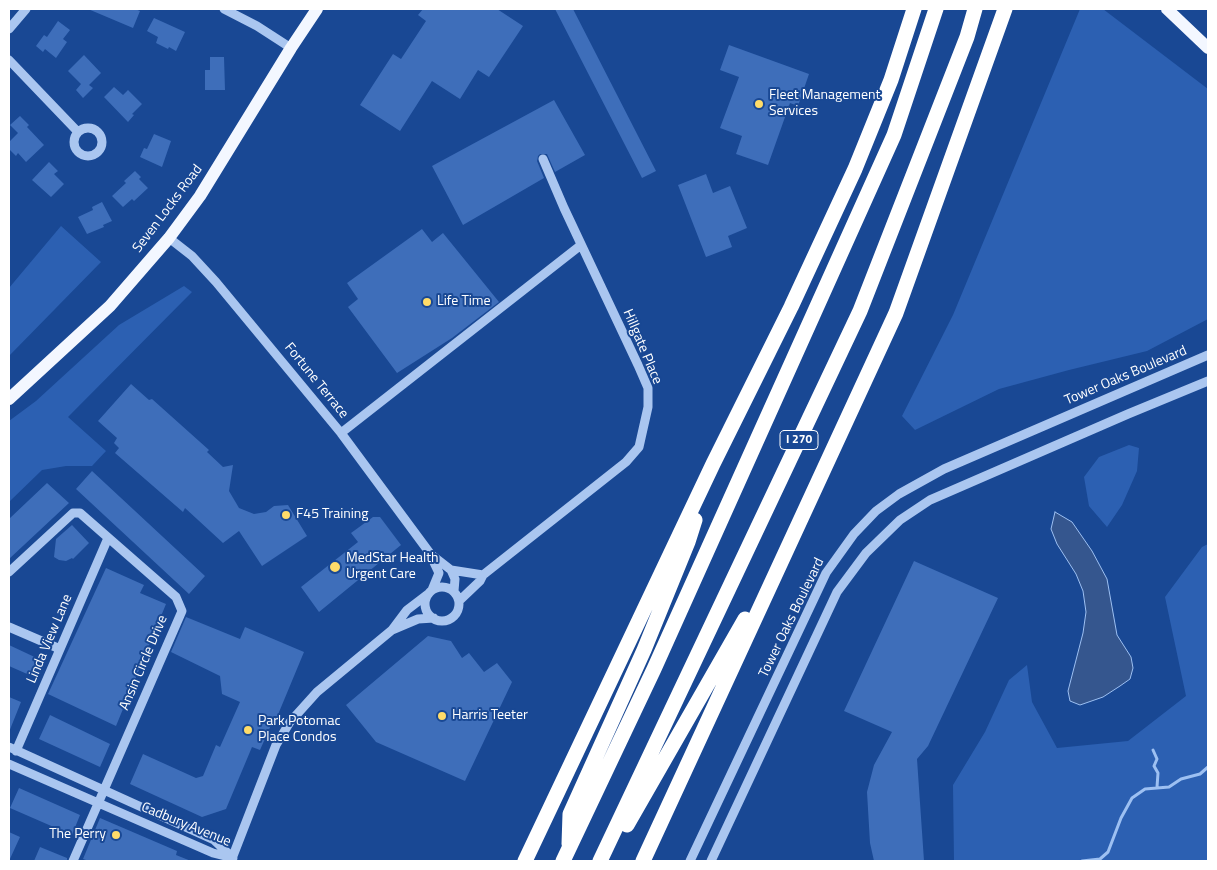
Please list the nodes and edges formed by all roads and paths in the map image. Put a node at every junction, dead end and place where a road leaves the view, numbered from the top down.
1 (26, 9) edge
2 (224, 9) edge
3 (317, 9) edge
4 (914, 9) edge
5 (936, 9) edge
6 (976, 9) edge
7 (1005, 9) edge
8 (1167, 9) edge
9 (9, 29) edge
10 (291, 48) junction
11 (1208, 48) edge
12 (9, 60) edge
13 (78, 132) dead end
14 (543, 159) dead end
15 (169, 238) junction
16 (581, 245) junction
17 (1208, 356) edge
18 (1208, 381) edge
19 (9, 399) edge
20 (341, 433) junction
21 (713, 464) junction
22 (796, 528) junction
23 (108, 538) junction
24 (429, 552) junction
25 (451, 570) junction
26 (9, 572) edge
27 (483, 575) junction
28 (454, 591) junction
29 (430, 592) junction
30 (460, 600) junction
31 (434, 618) junction
32 (9, 627) edge
33 (392, 630) junction
34 (60, 649) junction
35 (13, 749) edge
36 (9, 764) edge
37 (105, 790) junction
38 (99, 804) junction
39 (566, 855) edge
40 (232, 860) edge
41 (73, 861) edge
42 (525, 861) edge
43 (600, 861) edge
44 (607, 861) edge
45 (643, 861) edge
46 (690, 861) edge
47 (711, 861) edge

1 - 9 street
2 - 10 street
3 - 10 main road, Seven Locks Road
4 - 21 highway
5 - 39 highway, I 270
6 - 43 highway, I 270
7 - 22 highway, I 270
8 - 11 main road
10 - 15 main road, Seven Locks Road
12 - 13 street
14 - 16 street, Hillgate Place
15 - 19 main road, Seven Locks Road
15 - 20 street, Fortune Terrace
16 - 20 street
16 - 27 street, Hillgate Place
17 - 46 street, Tower Oaks Boulevard
18 - 47 street
20 - 24 street, Fortune Terrace
21 - 39 highway
21 - 42 highway
22 - 44 highway
22 - 45 highway, I 270
23 - 26 street, Ansin Circle Drive
23 - 34 street, Linda View Lane
23 - 37 street, Ansin Circle Drive
24 - 25 street, Fortune Terrace
24 - 29 street, Fortune Terrace
25 - 27 street
25 - 28 street
27 - 30 street, Hillgate Place
28 - 29 street
28 - 30 street
29 - 31 street
29 - 33 street
30 - 31 street
31 - 33 street
32 - 34 street
33 - 40 street
34 - 35 street, Linda View Lane
35 - 37 street, Cadbury Avenue
36 - 38 street, Cadbury Avenue
37 - 38 street, Ansin Circle Drive
37 - 40 street, Cadbury Avenue
38 - 40 street, Cadbury Avenue
38 - 41 street, Ansin Circle Drive

